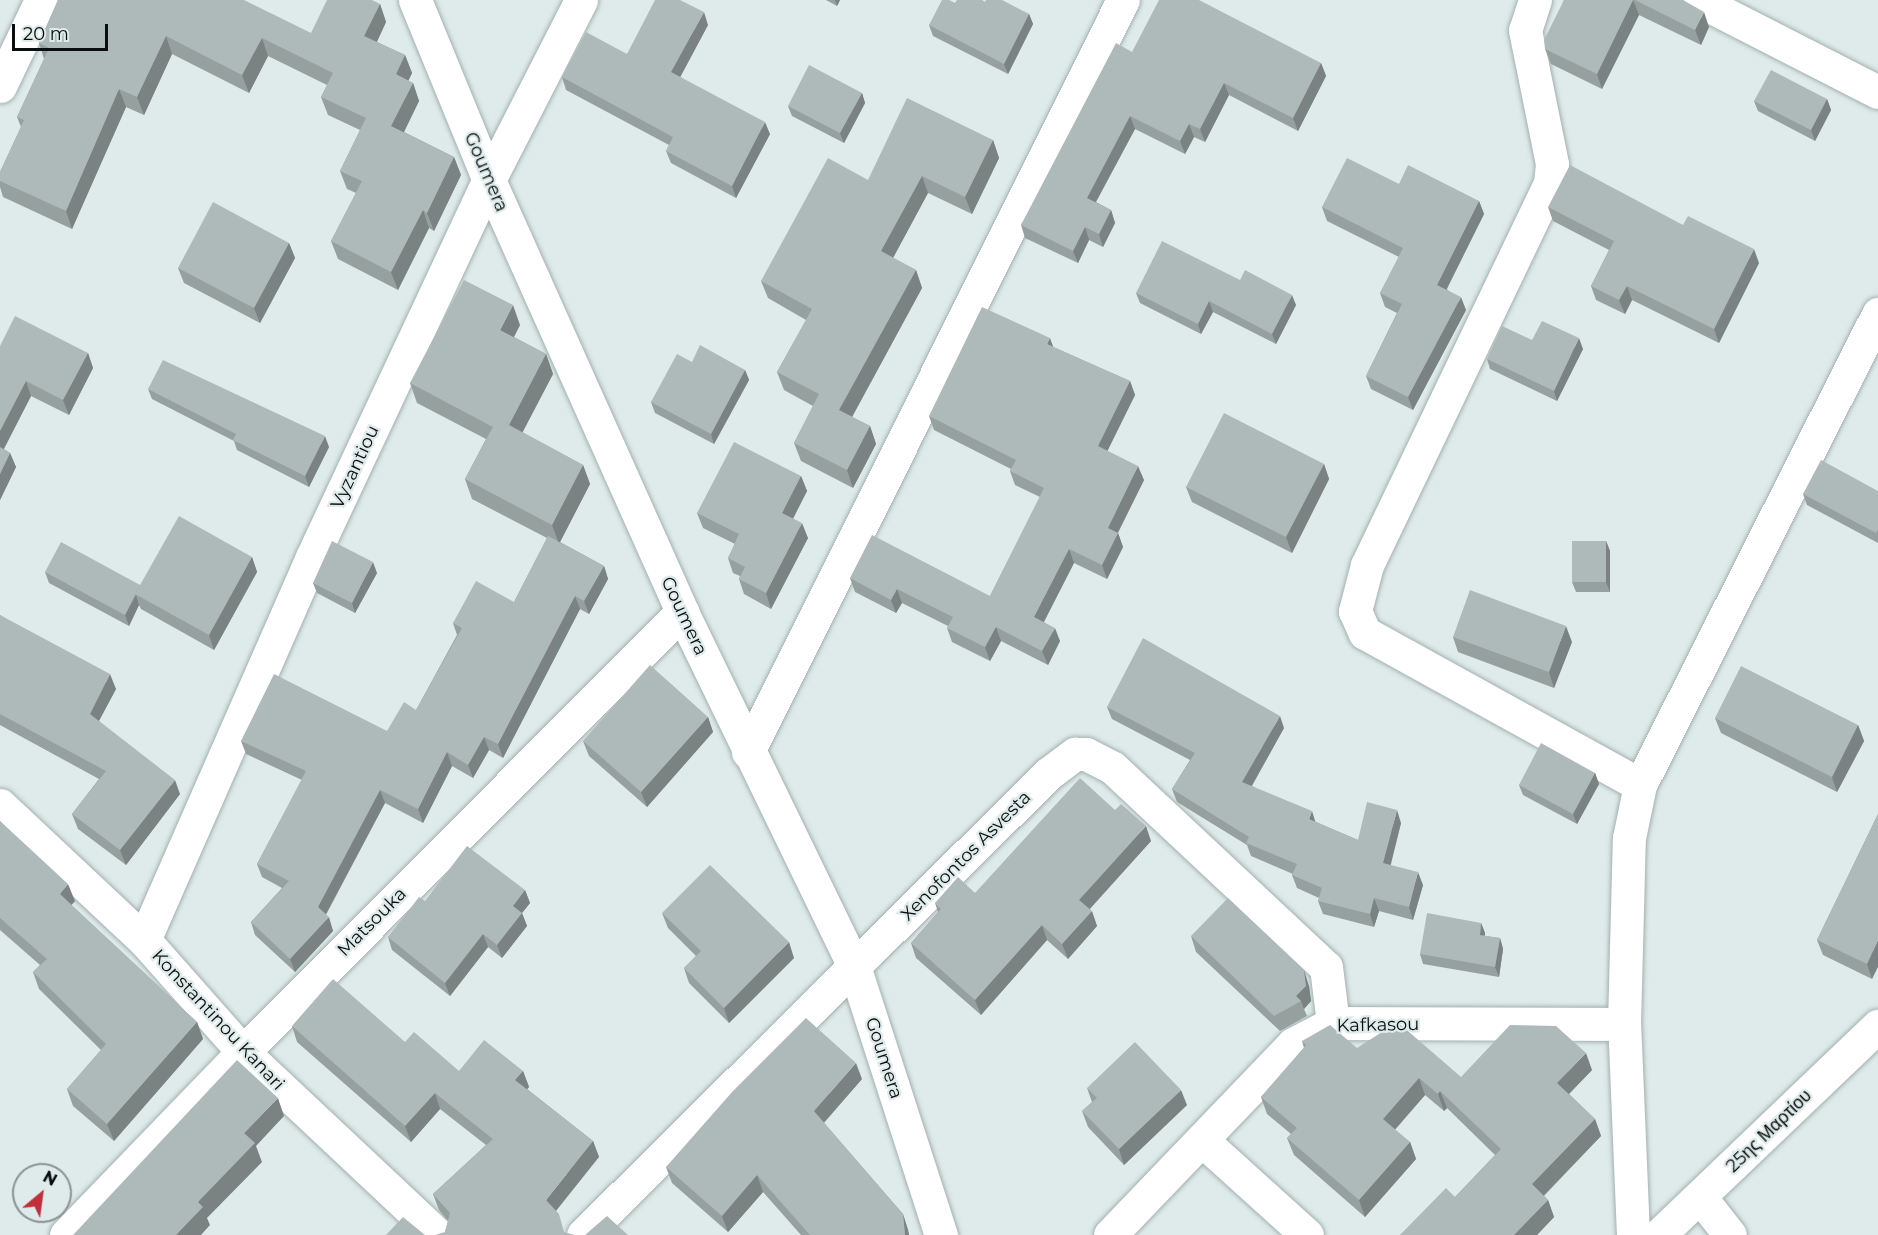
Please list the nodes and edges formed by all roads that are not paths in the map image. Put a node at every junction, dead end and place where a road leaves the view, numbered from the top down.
1 (41, 0) edge
2 (415, 0) edge
3 (581, 0) edge
4 (1123, 0) edge
5 (1535, 0) edge
6 (1698, 0) edge
7 (0, 86) edge
8 (1878, 92) edge
9 (489, 180) junction
10 (1878, 314) edge
11 (682, 612) junction
12 (748, 752) junction
13 (1640, 785) junction
14 (0, 805) edge
15 (144, 940) junction
16 (855, 969) junction
17 (1333, 1023) junction
18 (1624, 1024) junction
19 (1878, 1026) edge
20 (243, 1052) junction
21 (1203, 1141) junction
22 (1700, 1197) junction
23 (66, 1235) edge
24 (438, 1235) edge
25 (583, 1235) edge
26 (941, 1235) edge
27 (1110, 1235) edge
28 (1307, 1235) edge
29 (1633, 1235) edge
30 (1659, 1235) edge
31 (1730, 1235) edge

1 - 7 street
2 - 9 street, Goumera
3 - 9 street, Vyzantiou
4 - 12 street
5 - 13 street
6 - 8 street
9 - 11 street, Goumera
9 - 15 street, Vyzantiou
10 - 13 street
11 - 12 street, Goumera
11 - 20 street, Matsouka
12 - 16 street, Goumera
13 - 18 street
14 - 15 street, Konstantinou Kanari
15 - 20 street, Konstantinou Kanari
16 - 17 street, Xenofontos Asvesta
16 - 25 street, Xenofontos Asvesta
16 - 26 street, Goumera
17 - 18 street, Kafkasou
17 - 21 street, Kafkasou
18 - 29 street
19 - 22 street, 25ης Μαρτίου
20 - 23 street, Matsouka
20 - 24 street, Konstantinou Kanari
21 - 27 street, Kafkasou
21 - 28 street
22 - 30 street, 25ης Μαρτίου
22 - 31 street

